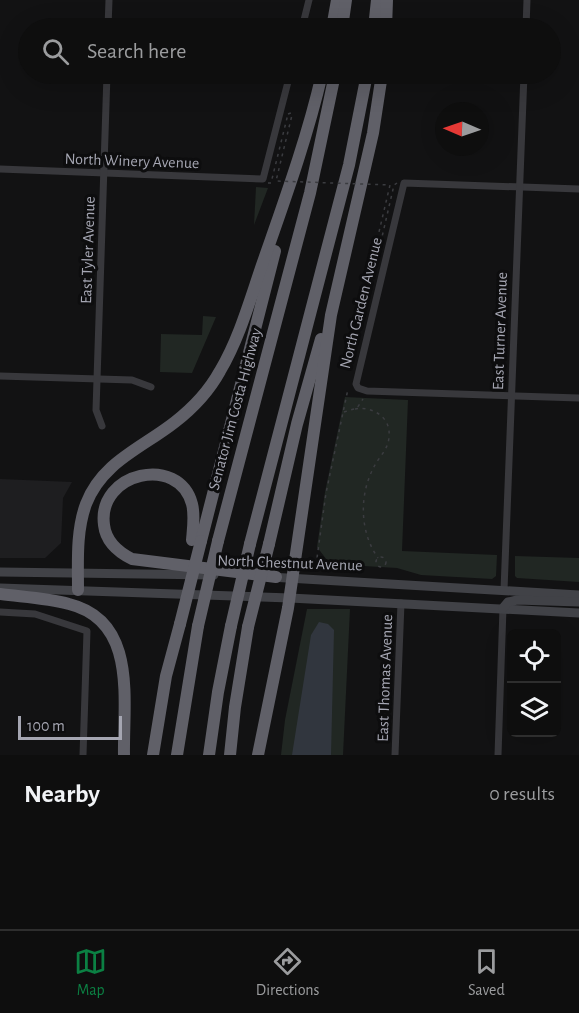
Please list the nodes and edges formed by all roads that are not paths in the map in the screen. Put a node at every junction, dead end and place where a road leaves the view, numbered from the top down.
1 (109, 0) edge
2 (309, 0) edge
3 (337, 0) edge
4 (346, 0) edge
5 (377, 0) edge
6 (387, 0) edge
7 (527, 0) edge
8 (108, 18) edge
9 (304, 18) edge
10 (334, 18) edge
11 (343, 18) edge
12 (375, 18) edge
13 (386, 18) edge
14 (526, 18) edge
15 (107, 84) edge
16 (287, 84) edge
17 (319, 84) edge
18 (333, 84) edge
19 (365, 84) edge
20 (380, 84) edge
21 (524, 84) edge
22 (300, 158) junction
23 (0, 169) edge
24 (104, 173) junction
25 (519, 188) junction
26 (579, 189) edge
27 (341, 264) junction
28 (0, 376) edge
29 (96, 379) junction
30 (151, 387) dead end
31 (511, 396) junction
32 (579, 398) edge
33 (102, 426) dead end
34 (196, 540) junction
35 (0, 572) edge
36 (78, 572) junction
37 (276, 577) junction
38 (292, 578) junction
39 (0, 588) edge
40 (78, 590) junction
41 (504, 590) junction
42 (0, 594) edge
43 (579, 595) edge
44 (290, 598) junction
45 (579, 602) edge
46 (401, 603) junction
47 (503, 608) junction
48 (0, 612) edge
49 (579, 613) edge
50 (83, 755) edge
51 (124, 755) edge
52 (153, 755) edge
53 (177, 755) edge
54 (209, 755) edge
55 (230, 755) edge
56 (258, 755) edge
57 (395, 755) edge
58 (498, 755) edge

1 - 8 street
2 - 9 street
3 - 10 highway
4 - 11 highway
5 - 12 highway
6 - 13 highway
7 - 14 street
15 - 24 street, East Tyler Avenue
16 - 24 street, North Winery Avenue
17 - 22 highway
18 - 53 highway, Senator Jim Costa Highway, bridge
19 - 54 highway, bridge
20 - 27 highway
21 - 25 street, East Turner Avenue
22 - 34 highway
22 - 36 highway
23 - 24 street, North Winery Avenue
24 - 29 street, East Tyler Avenue
25 - 26 street
25 - 31 street, East Turner Avenue
25 - 31 street, North Garden Avenue
27 - 38 highway
27 - 55 highway, bridge
28 - 29 street
29 - 30 street
29 - 33 street, East Tyler Avenue
31 - 32 street, North Garden Avenue
31 - 41 street, East Turner Avenue
34 - 37 highway
34 - 52 highway, bridge
35 - 36 main road, North Chestnut Avenue
36 - 37 main road, North Chestnut Avenue
36 - 40 highway
37 - 38 main road, North Chestnut Avenue
38 - 41 main road, North Chestnut Avenue
38 - 44 highway
39 - 40 main road
40 - 44 main road
41 - 43 main road, North Chestnut Avenue
42 - 51 highway
44 - 46 main road
44 - 56 highway
45 - 47 main road
46 - 47 main road
46 - 57 street, East Thomas Avenue
47 - 49 main road
47 - 58 street
48 - 50 street

